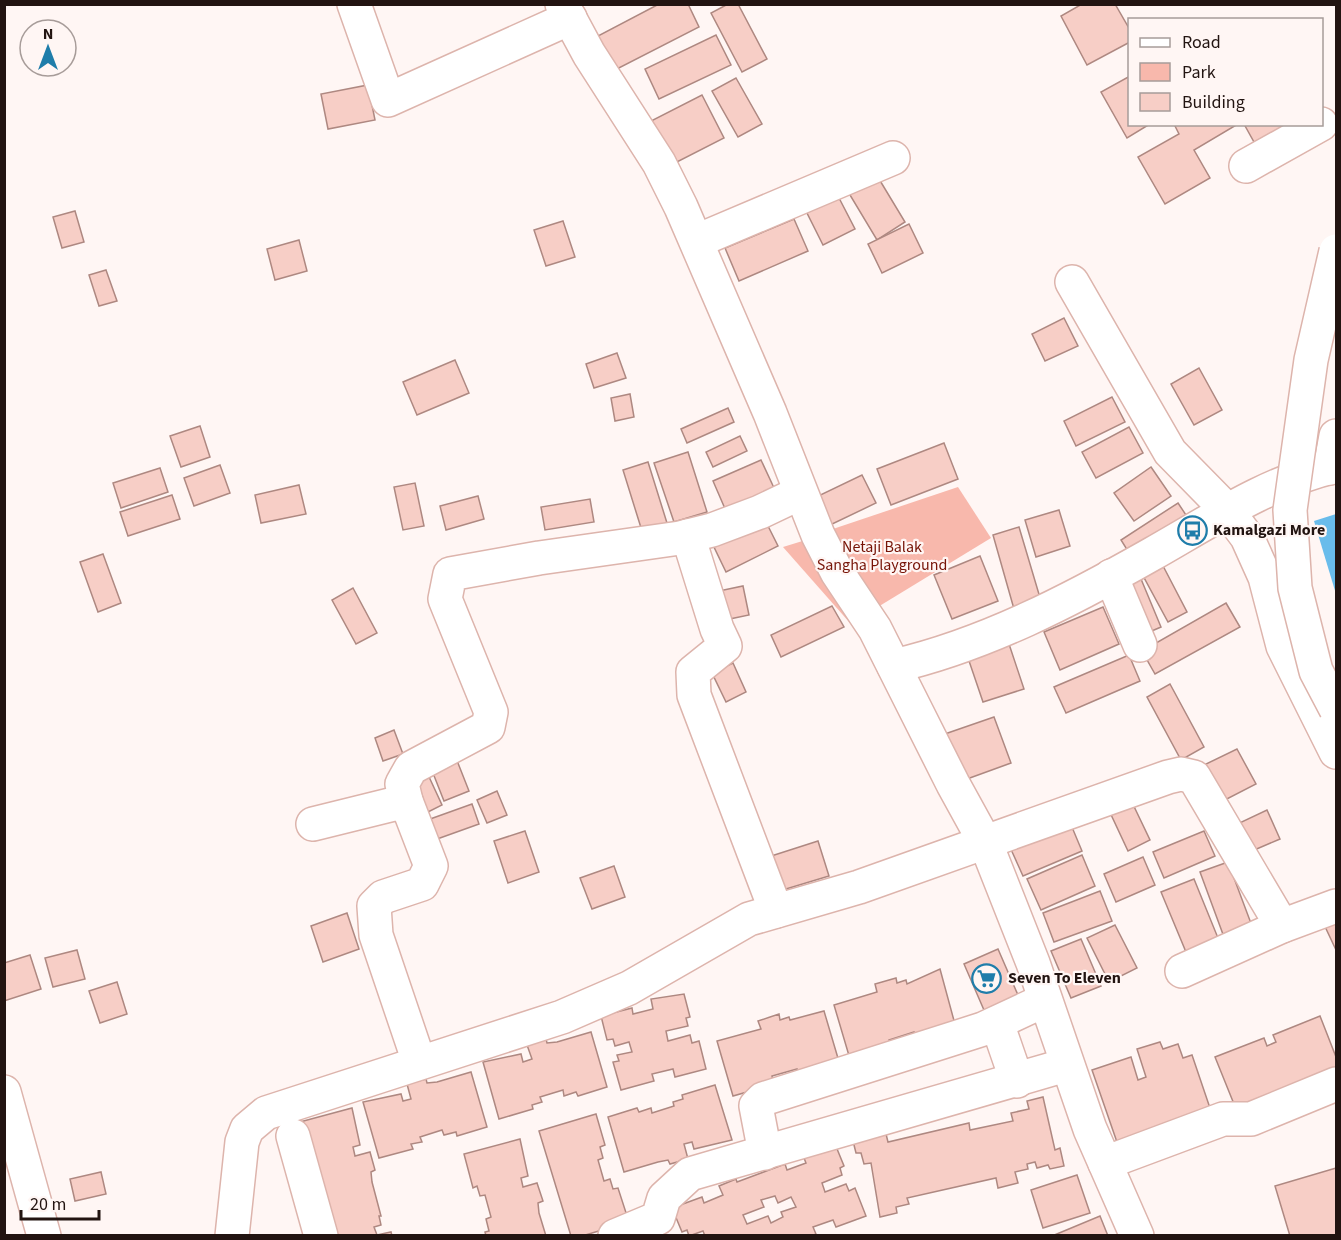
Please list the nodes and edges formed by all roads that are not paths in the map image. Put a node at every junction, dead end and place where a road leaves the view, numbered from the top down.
1 (354, 4) edge
2 (566, 11) edge
3 (1313, 126) edge
4 (893, 158) dead end
5 (1246, 166) dead end
6 (697, 241) junction
7 (1336, 251) edge
8 (1072, 282) dead end
9 (1336, 436) edge
10 (1333, 467) edge
11 (800, 493) junction
12 (1227, 509) junction
13 (688, 536) junction
14 (1111, 576) junction
15 (1140, 645) dead end
16 (894, 666) junction
17 (1336, 710) edge
18 (1336, 752) edge
19 (406, 801) junction
20 (313, 824) dead end
21 (986, 843) junction
22 (1336, 906) edge
23 (776, 911) junction
24 (1282, 926) junction
25 (1182, 971) dead end
26 (1045, 1000) junction
27 (997, 1023) junction
28 (419, 1062) junction
29 (1066, 1065) junction
30 (1017, 1080) junction
31 (1336, 1084) edge
32 (4, 1092) edge
33 (293, 1136) dead end
34 (765, 1153) junction
35 (1104, 1162) junction
36 (45, 1236) edge
37 (232, 1236) edge
38 (321, 1236) edge
39 (615, 1236) edge
40 (1137, 1236) edge

1 - 2 street
2 - 6 street
3 - 5 street
4 - 6 street
6 - 11 street
7 - 17 street, bridge
8 - 12 street
9 - 10 street
10 - 12 street
11 - 13 street
11 - 16 street
12 - 14 street
12 - 18 street
13 - 19 street
13 - 23 street
14 - 15 street
14 - 16 street
16 - 21 street
19 - 20 street
19 - 28 street
21 - 23 street
21 - 24 street
21 - 26 street
22 - 24 street
23 - 28 street
24 - 25 street
26 - 27 street
26 - 29 street
27 - 30 street
27 - 34 street
28 - 37 street
29 - 30 street
29 - 35 street
30 - 34 street
31 - 35 street
32 - 36 street
33 - 38 street
34 - 39 street
35 - 40 street

